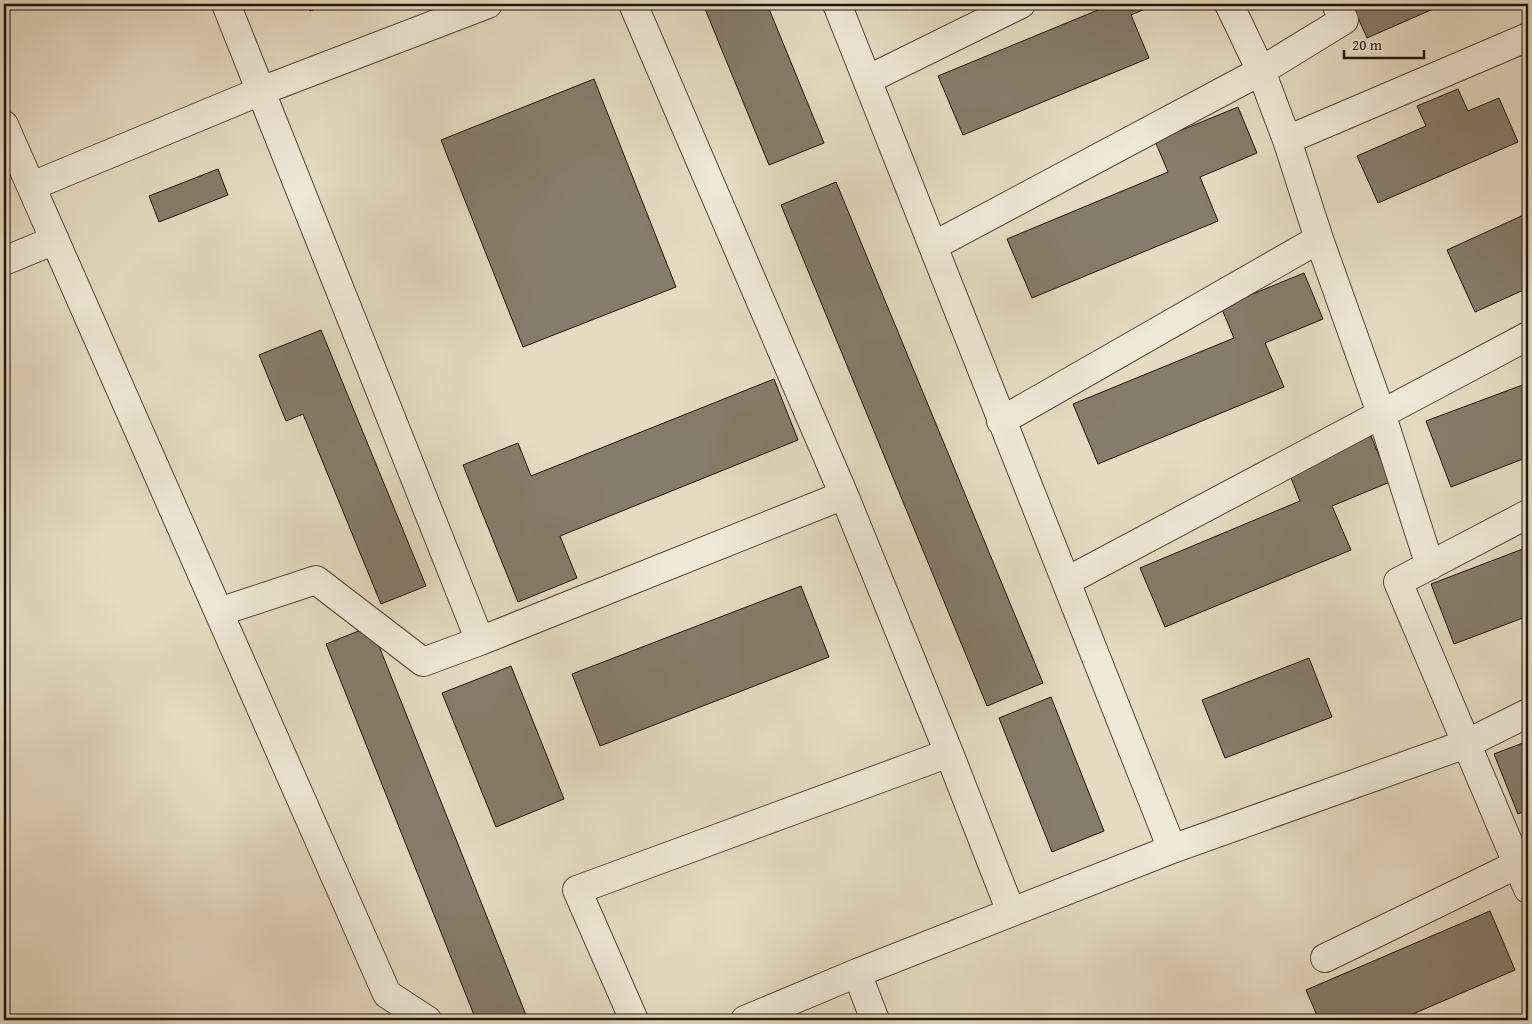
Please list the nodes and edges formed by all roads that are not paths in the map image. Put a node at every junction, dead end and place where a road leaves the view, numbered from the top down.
1 (226, 4) edge
2 (488, 4) edge
3 (633, 4) edge
4 (837, 4) edge
5 (1021, 4) edge
6 (1228, 4) edge
7 (1336, 4) edge
8 (454, 10) edge
9 (1528, 36) edge
10 (1261, 71) junction
11 (867, 80) junction
12 (261, 91) junction
13 (4, 125) edge
14 (1287, 140) junction
15 (32, 186) junction
16 (56, 240) junction
17 (1319, 240) junction
18 (933, 246) junction
19 (4, 261) edge
20 (1528, 336) edge
21 (1382, 413) junction
22 (1001, 421) junction
23 (844, 495) junction
24 (1528, 514) edge
25 (1430, 566) junction
26 (1066, 581) junction
27 (219, 612) junction
28 (480, 641) junction
29 (1528, 713) edge
30 (1466, 744) junction
31 (949, 753) junction
32 (1172, 849) junction
33 (1518, 864) junction
34 (1528, 889) edge
35 (1010, 912) junction
36 (1325, 958) dead end
37 (857, 973) junction
38 (427, 1020) edge
39 (634, 1020) edge
40 (745, 1020) edge
41 (875, 1020) edge

1 - 12 lane
2 - 8 lane
3 - 23 lane
4 - 11 lane
5 - 11 lane
6 - 10 lane
7 - 10 lane
8 - 12 lane
9 - 14 lane
10 - 14 lane
10 - 18 lane
11 - 18 lane
12 - 15 lane
12 - 28 lane
13 - 15 lane
14 - 17 lane
15 - 16 lane
16 - 19 lane
16 - 27 lane
17 - 21 lane
17 - 22 lane
18 - 22 lane
20 - 21 lane
21 - 25 lane
21 - 26 lane
22 - 26 lane
23 - 28 lane
23 - 31 lane
24 - 25 lane
25 - 30 lane
26 - 32 lane
27 - 28 lane
27 - 38 lane
29 - 30 lane
30 - 32 lane
30 - 33 lane
31 - 35 lane
31 - 39 lane
32 - 35 lane
33 - 34 lane
33 - 36 lane
35 - 37 lane
37 - 40 lane
37 - 41 lane

